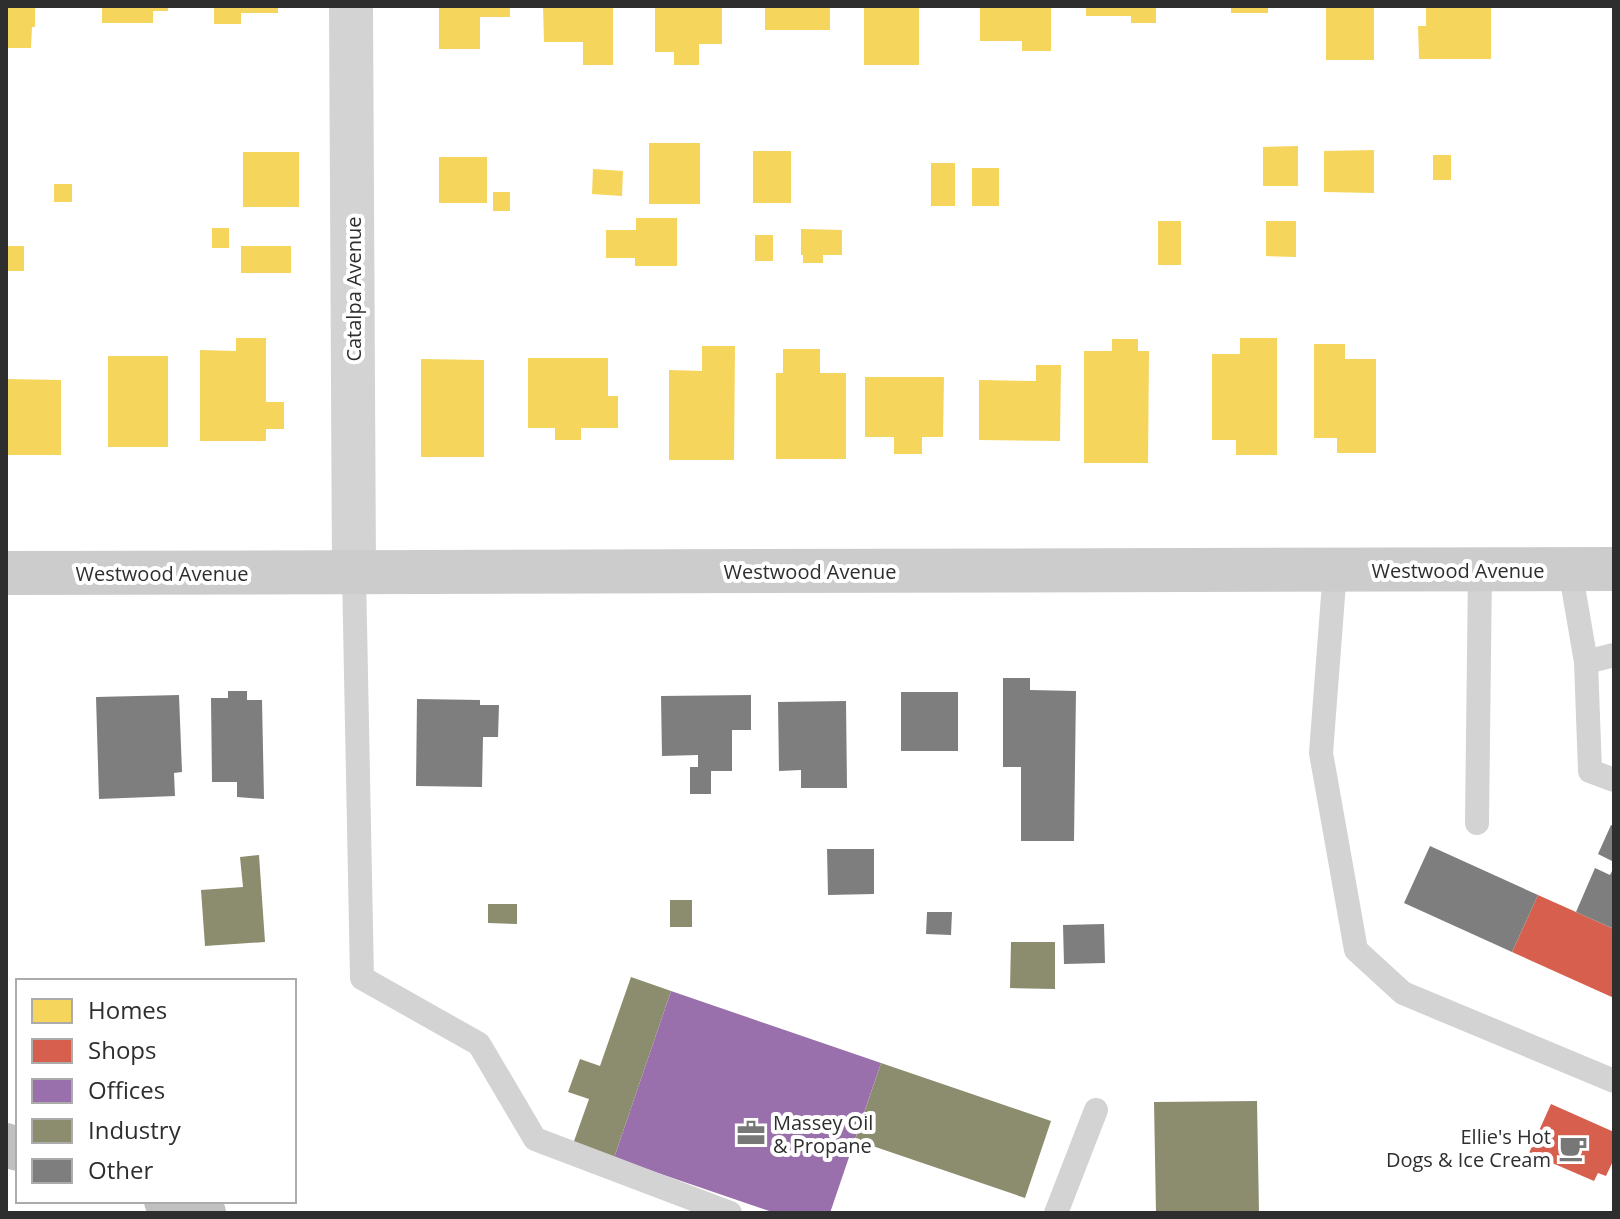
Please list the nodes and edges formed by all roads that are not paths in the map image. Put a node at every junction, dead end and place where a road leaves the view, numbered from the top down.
1 (351, 6) edge
2 (1570, 569) junction
3 (1614, 569) edge
4 (1335, 570) junction
5 (1480, 570) junction
6 (6, 573) edge
7 (354, 573) junction
8 (1614, 655) edge
9 (1586, 662) junction
10 (1614, 780) edge
11 (1477, 823) dead end
12 (1614, 1081) edge
13 (1096, 1110) dead end
14 (172, 1203) edge
15 (204, 1213) edge
16 (730, 1213) edge
17 (1056, 1213) edge

1 - 7 street, Catalpa Avenue
2 - 3 main road, Westwood Avenue
2 - 5 main road, Westwood Avenue
2 - 9 lane
4 - 5 main road, Westwood Avenue
4 - 7 main road, Westwood Avenue
4 - 12 lane
5 - 11 lane
6 - 7 main road, Westwood Avenue
7 - 16 lane
8 - 9 lane
9 - 10 lane
13 - 17 lane
14 - 15 highway

